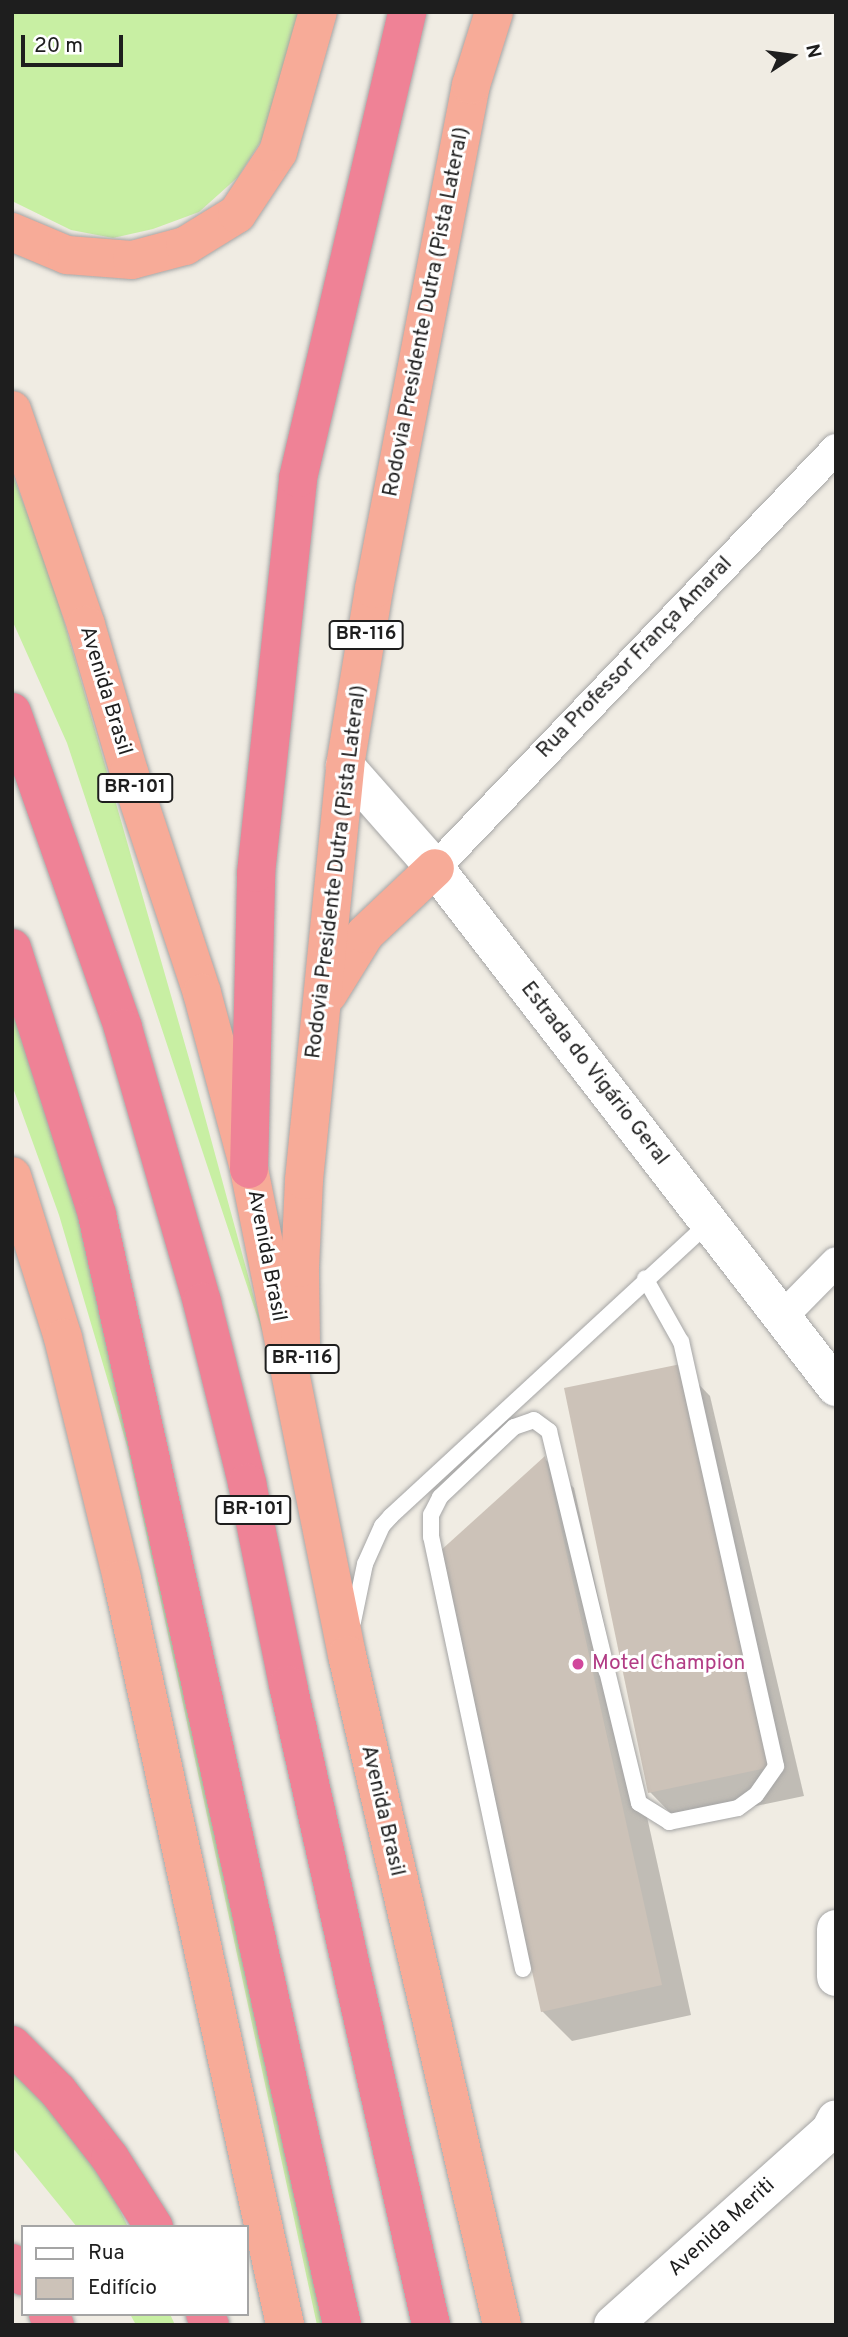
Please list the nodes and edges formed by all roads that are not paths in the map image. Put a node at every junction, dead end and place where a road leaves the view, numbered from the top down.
1 (318, 12) edge
2 (407, 12) edge
3 (494, 12) edge
4 (12, 232) edge
5 (12, 410) edge
6 (836, 449) edge
7 (12, 712) edge
8 (345, 766) junction
9 (435, 868) junction
10 (12, 948) edge
11 (321, 1008) junction
12 (248, 1169) junction
13 (12, 1176) edge
14 (708, 1223) junction
15 (836, 1262) edge
16 (645, 1278) junction
17 (781, 1318) junction
18 (836, 1387) edge
19 (304, 1451) junction
20 (347, 1655) junction
21 (836, 1929) edge
22 (523, 1969) dead end
23 (836, 1978) edge
24 (12, 2045) edge
25 (834, 2126) edge
26 (153, 2225) edge
27 (501, 2324) edge
28 (285, 2325) edge
29 (342, 2325) edge
30 (431, 2325) edge
31 (510, 2325) edge
32 (613, 2325) edge

1 - 4 highway
2 - 12 highway
3 - 8 highway, Rodovia Presidente Dutra (Pista Lateral) / BR-116
5 - 12 highway, Avenida Brasil / BR-101
6 - 9 street, Rua Professor França Amaral
7 - 30 highway, BR-101
8 - 9 street, Estrada do Vigário Geral
8 - 11 highway, Rodovia Presidente Dutra (Pista Lateral) / BR-116
9 - 11 highway
9 - 14 street, Estrada do Vigário Geral
10 - 29 highway
11 - 19 highway, Rodovia Presidente Dutra (Pista Lateral) / BR-116
12 - 19 highway, Avenida Brasil / BR-101
13 - 28 highway
14 - 16 lane
14 - 17 street, Estrada do Vigário Geral
15 - 17 street
16 - 20 lane
16 - 22 lane
17 - 18 street, Estrada do Vigário Geral
19 - 20 highway, Avenida Brasil / BR-101
20 - 27 highway, Avenida Brasil / BR-101
21 - 23 street
24 - 26 highway
25 - 32 street, Avenida Meriti
27 - 31 street

